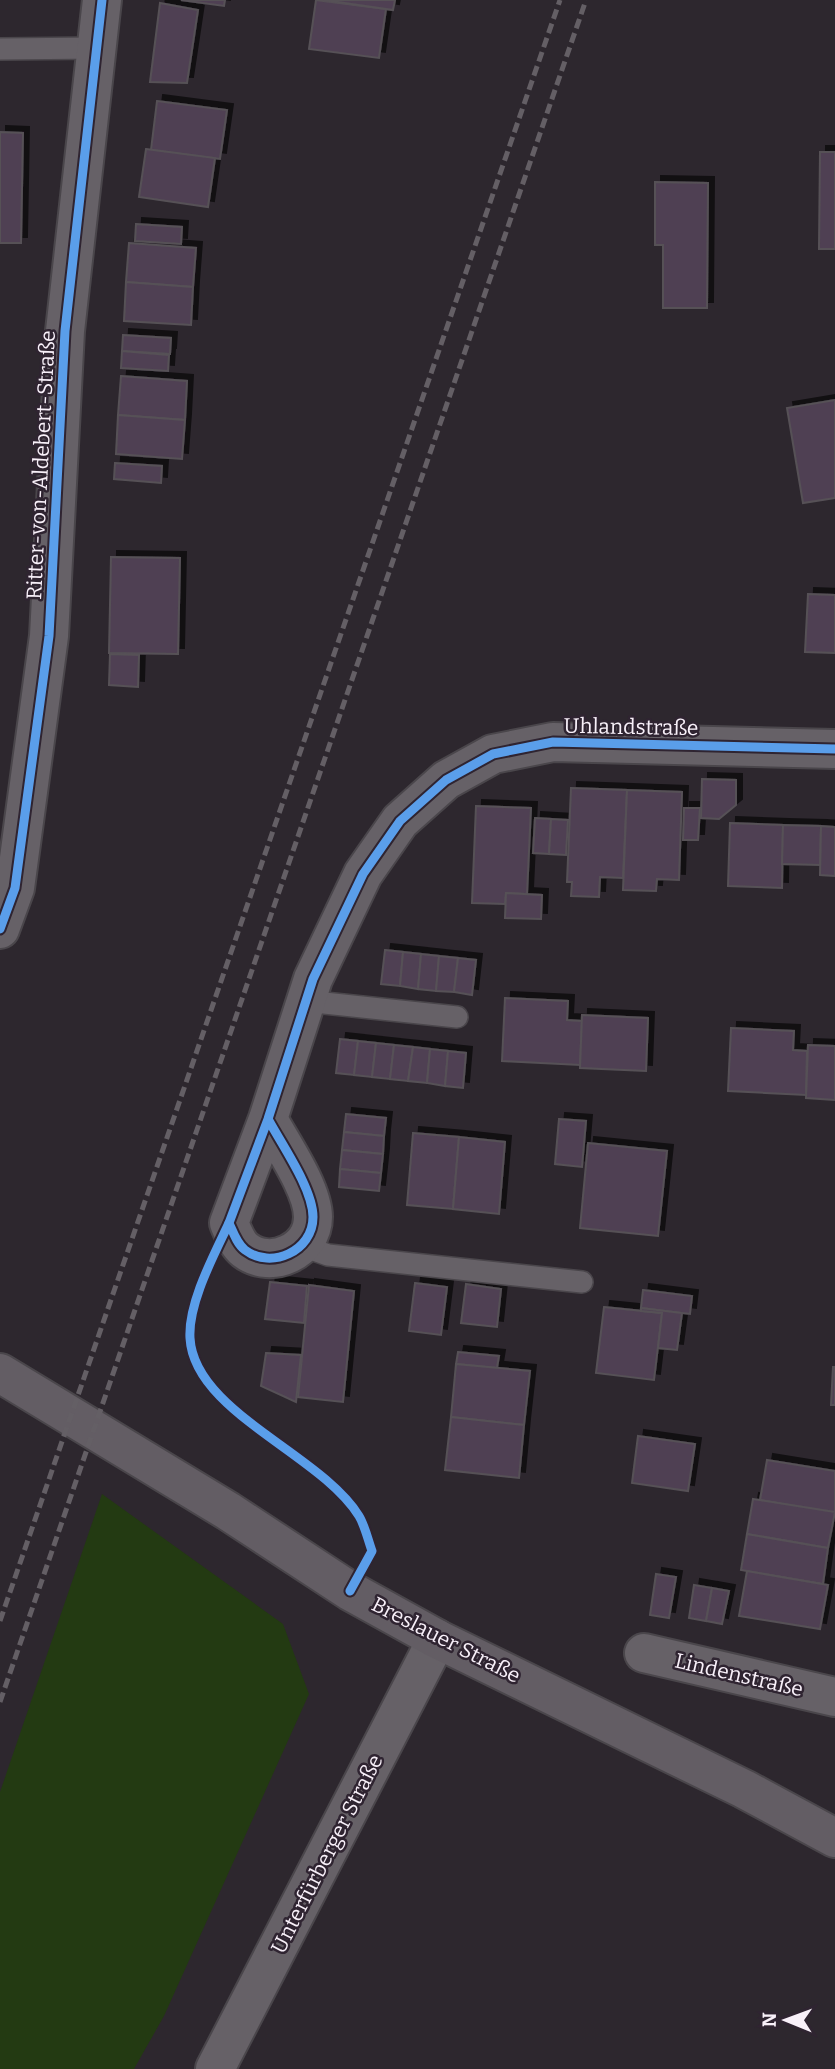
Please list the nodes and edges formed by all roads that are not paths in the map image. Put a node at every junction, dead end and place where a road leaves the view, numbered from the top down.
1 (102, 0) edge
2 (97, 48) junction
3 (0, 49) edge
4 (835, 749) edge
5 (0, 929) edge
6 (305, 1001) junction
7 (457, 1017) dead end
8 (268, 1119) junction
9 (303, 1246) junction
10 (582, 1282) dead end
11 (0, 1373) edge
12 (437, 1639) junction
13 (644, 1653) dead end
14 (835, 1697) edge
15 (835, 1838) edge
16 (215, 2069) edge

1 - 2 street, Ritter-von-Aldebert-Straße
2 - 3 lane
2 - 5 street, Ritter-von-Aldebert-Straße
4 - 6 street, Uhlandstraße
6 - 7 lane
6 - 8 street, Uhlandstraße
8 - 9 street
8 - 9 street, Uhlandstraße
9 - 10 lane
11 - 12 main road, Breslauer Straße
12 - 15 main road, Breslauer Straße
12 - 16 street, Unterfürberger Straße
13 - 14 street, Lindenstraße

